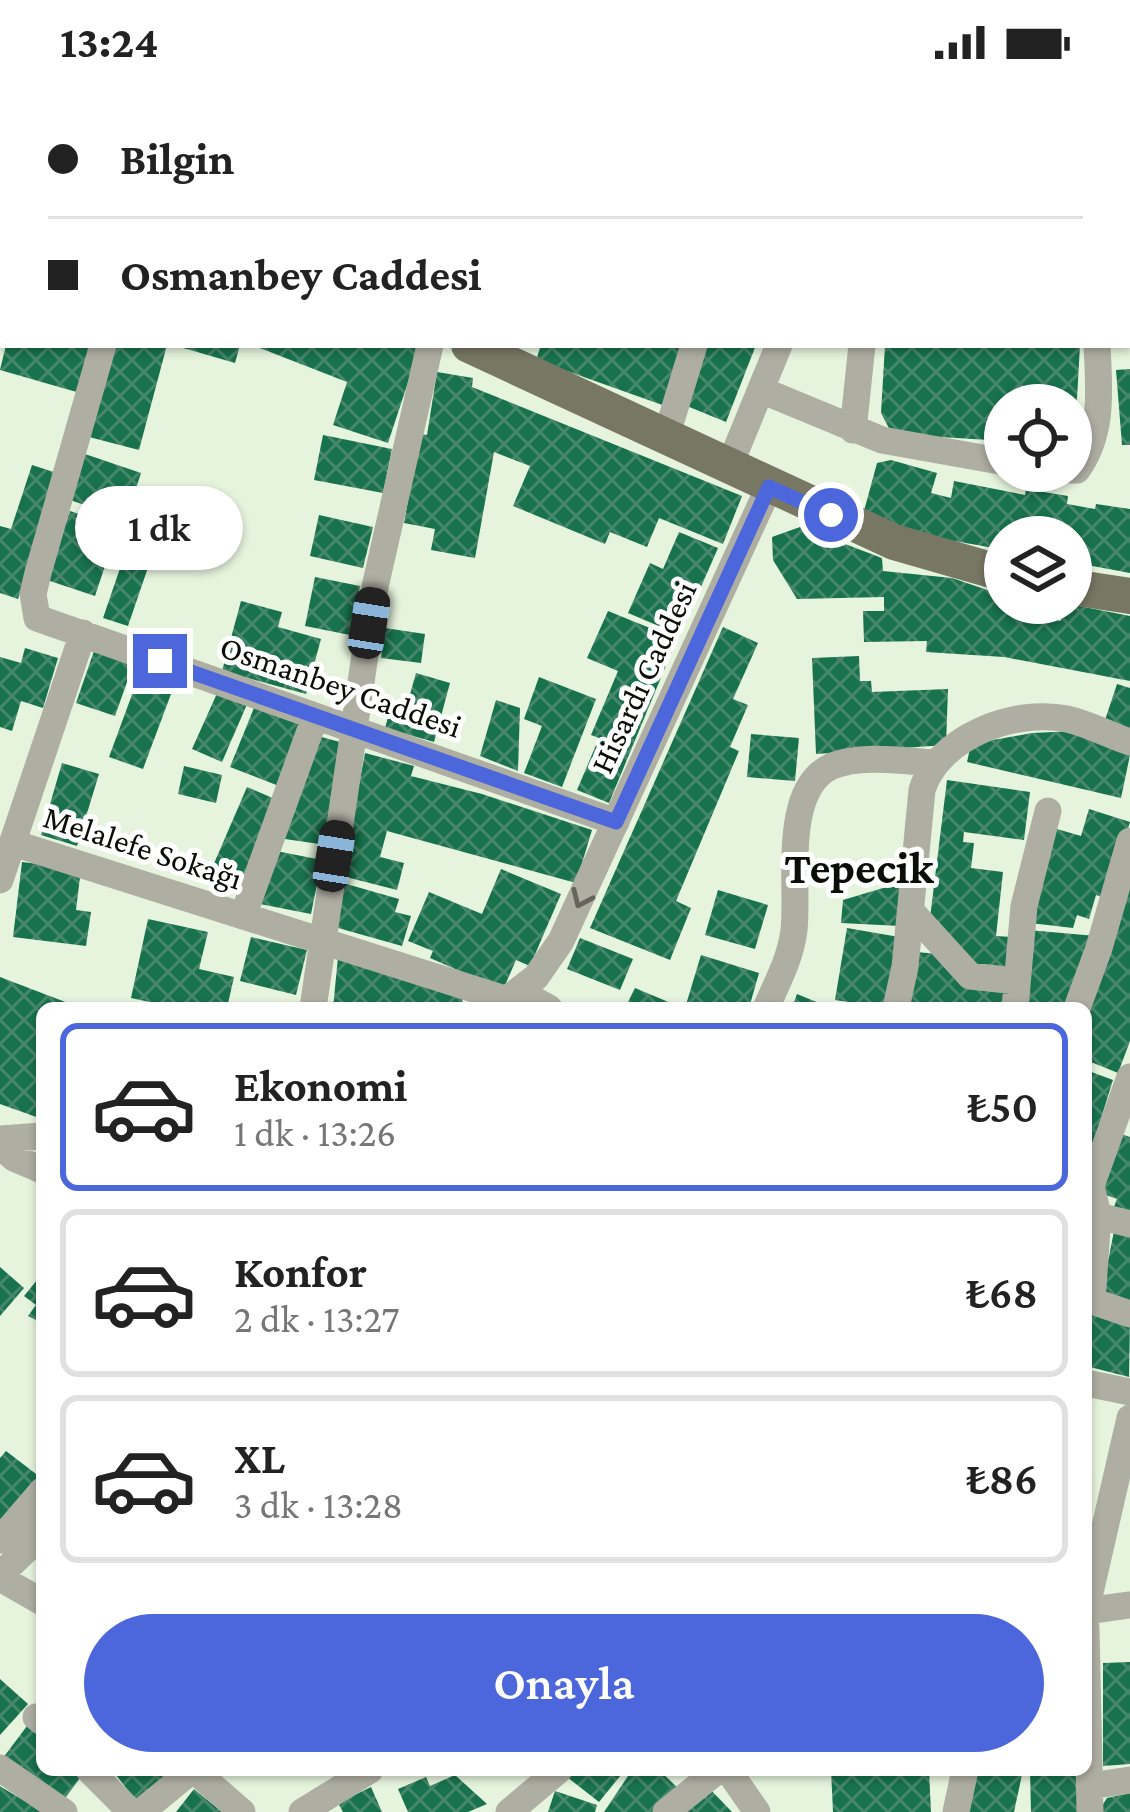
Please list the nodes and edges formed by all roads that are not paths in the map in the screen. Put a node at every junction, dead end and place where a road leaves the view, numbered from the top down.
1 (102, 348) edge
2 (429, 348) edge
3 (475, 348) edge
4 (693, 348) edge
5 (778, 348) edge
6 (862, 348) edge
7 (1097, 348) edge
8 (761, 390) junction
9 (853, 430) junction
10 (666, 437) junction
11 (1092, 441) edge
12 (984, 459) edge
13 (729, 467) junction
14 (769, 487) junction
15 (984, 568) edge
16 (1092, 590) edge
17 (1130, 596) edge
18 (82, 633) junction
19 (315, 717) junction
20 (352, 730) junction
21 (1130, 742) edge
22 (934, 764) junction
23 (1048, 811) dead end
24 (616, 822) junction
25 (1130, 841) edge
26 (13, 842) junction
27 (0, 880) edge
28 (911, 910) junction
29 (243, 916) junction
30 (321, 939) junction
31 (1016, 994) edge
32 (508, 1000) edge
33 (314, 1002) edge
34 (768, 1002) edge
35 (897, 1002) edge
36 (1079, 1002) edge
37 (1130, 1077) edge
38 (1122, 1127) edge
39 (36, 1137) edge
40 (0, 1143) edge
41 (36, 1168) edge
42 (1092, 1184) edge
43 (1092, 1214) edge
44 (1130, 1224) edge
45 (1130, 1314) edge
46 (1092, 1384) edge
47 (1130, 1392) edge
48 (1130, 1418) edge
49 (36, 1498) edge
50 (36, 1535) edge
51 (0, 1540) edge
52 (0, 1577) edge
53 (1092, 1584) edge
54 (36, 1598) edge
55 (1130, 1605) edge
56 (1092, 1609) edge
57 (0, 1768) edge
58 (95, 1776) edge
59 (186, 1776) edge
60 (200, 1776) edge
61 (360, 1776) edge
62 (553, 1776) edge
63 (711, 1776) edge
64 (732, 1776) edge
65 (964, 1776) edge
66 (1130, 1780) edge
67 (1090, 1799) edge
68 (515, 1811) edge
69 (64, 1812) edge
70 (130, 1812) edge
71 (141, 1812) edge
72 (242, 1812) edge
73 (302, 1812) edge
74 (667, 1812) edge
75 (757, 1812) edge
76 (956, 1812) edge

1 - 18 street, Osmanbey Caddesi
2 - 20 street
3 - 10 main road
4 - 10 street
5 - 8 street
6 - 9 street
7 - 11 street
8 - 9 street
8 - 13 street
9 - 12 street
10 - 13 main road
13 - 14 main road
14 - 15 main road
14 - 24 street, Hisardı Caddesi
16 - 17 main road
18 - 19 street, Osmanbey Caddesi
18 - 26 street
19 - 20 street, Osmanbey Caddesi
19 - 29 street
20 - 24 street, Osmanbey Caddesi
20 - 30 street
21 - 22 street
22 - 28 street
22 - 34 street
23 - 31 street
24 -> 32 street, Hisardı Caddesi
25 - 36 street
26 - 27 street
26 - 29 street, Melalefe Sokağı
28 - 31 street
28 - 35 street
29 - 30 street, Melalefe Sokağı
30 - 32 street, Melalefe Sokağı
30 - 33 street
37 - 38 street
38 - 42 street
39 - 40 street
40 - 41 street
43 - 44 street
43 - 45 street
46 - 47 street
48 - 53 street
49 - 51 street
50 - 52 street
52 - 54 street
55 - 56 street
57 - 69 street
58 - 70 street
59 - 71 street
60 - 72 street
61 - 73 street
62 - 68 street
63 - 74 street
64 - 75 street
65 - 76 street
66 - 67 street

